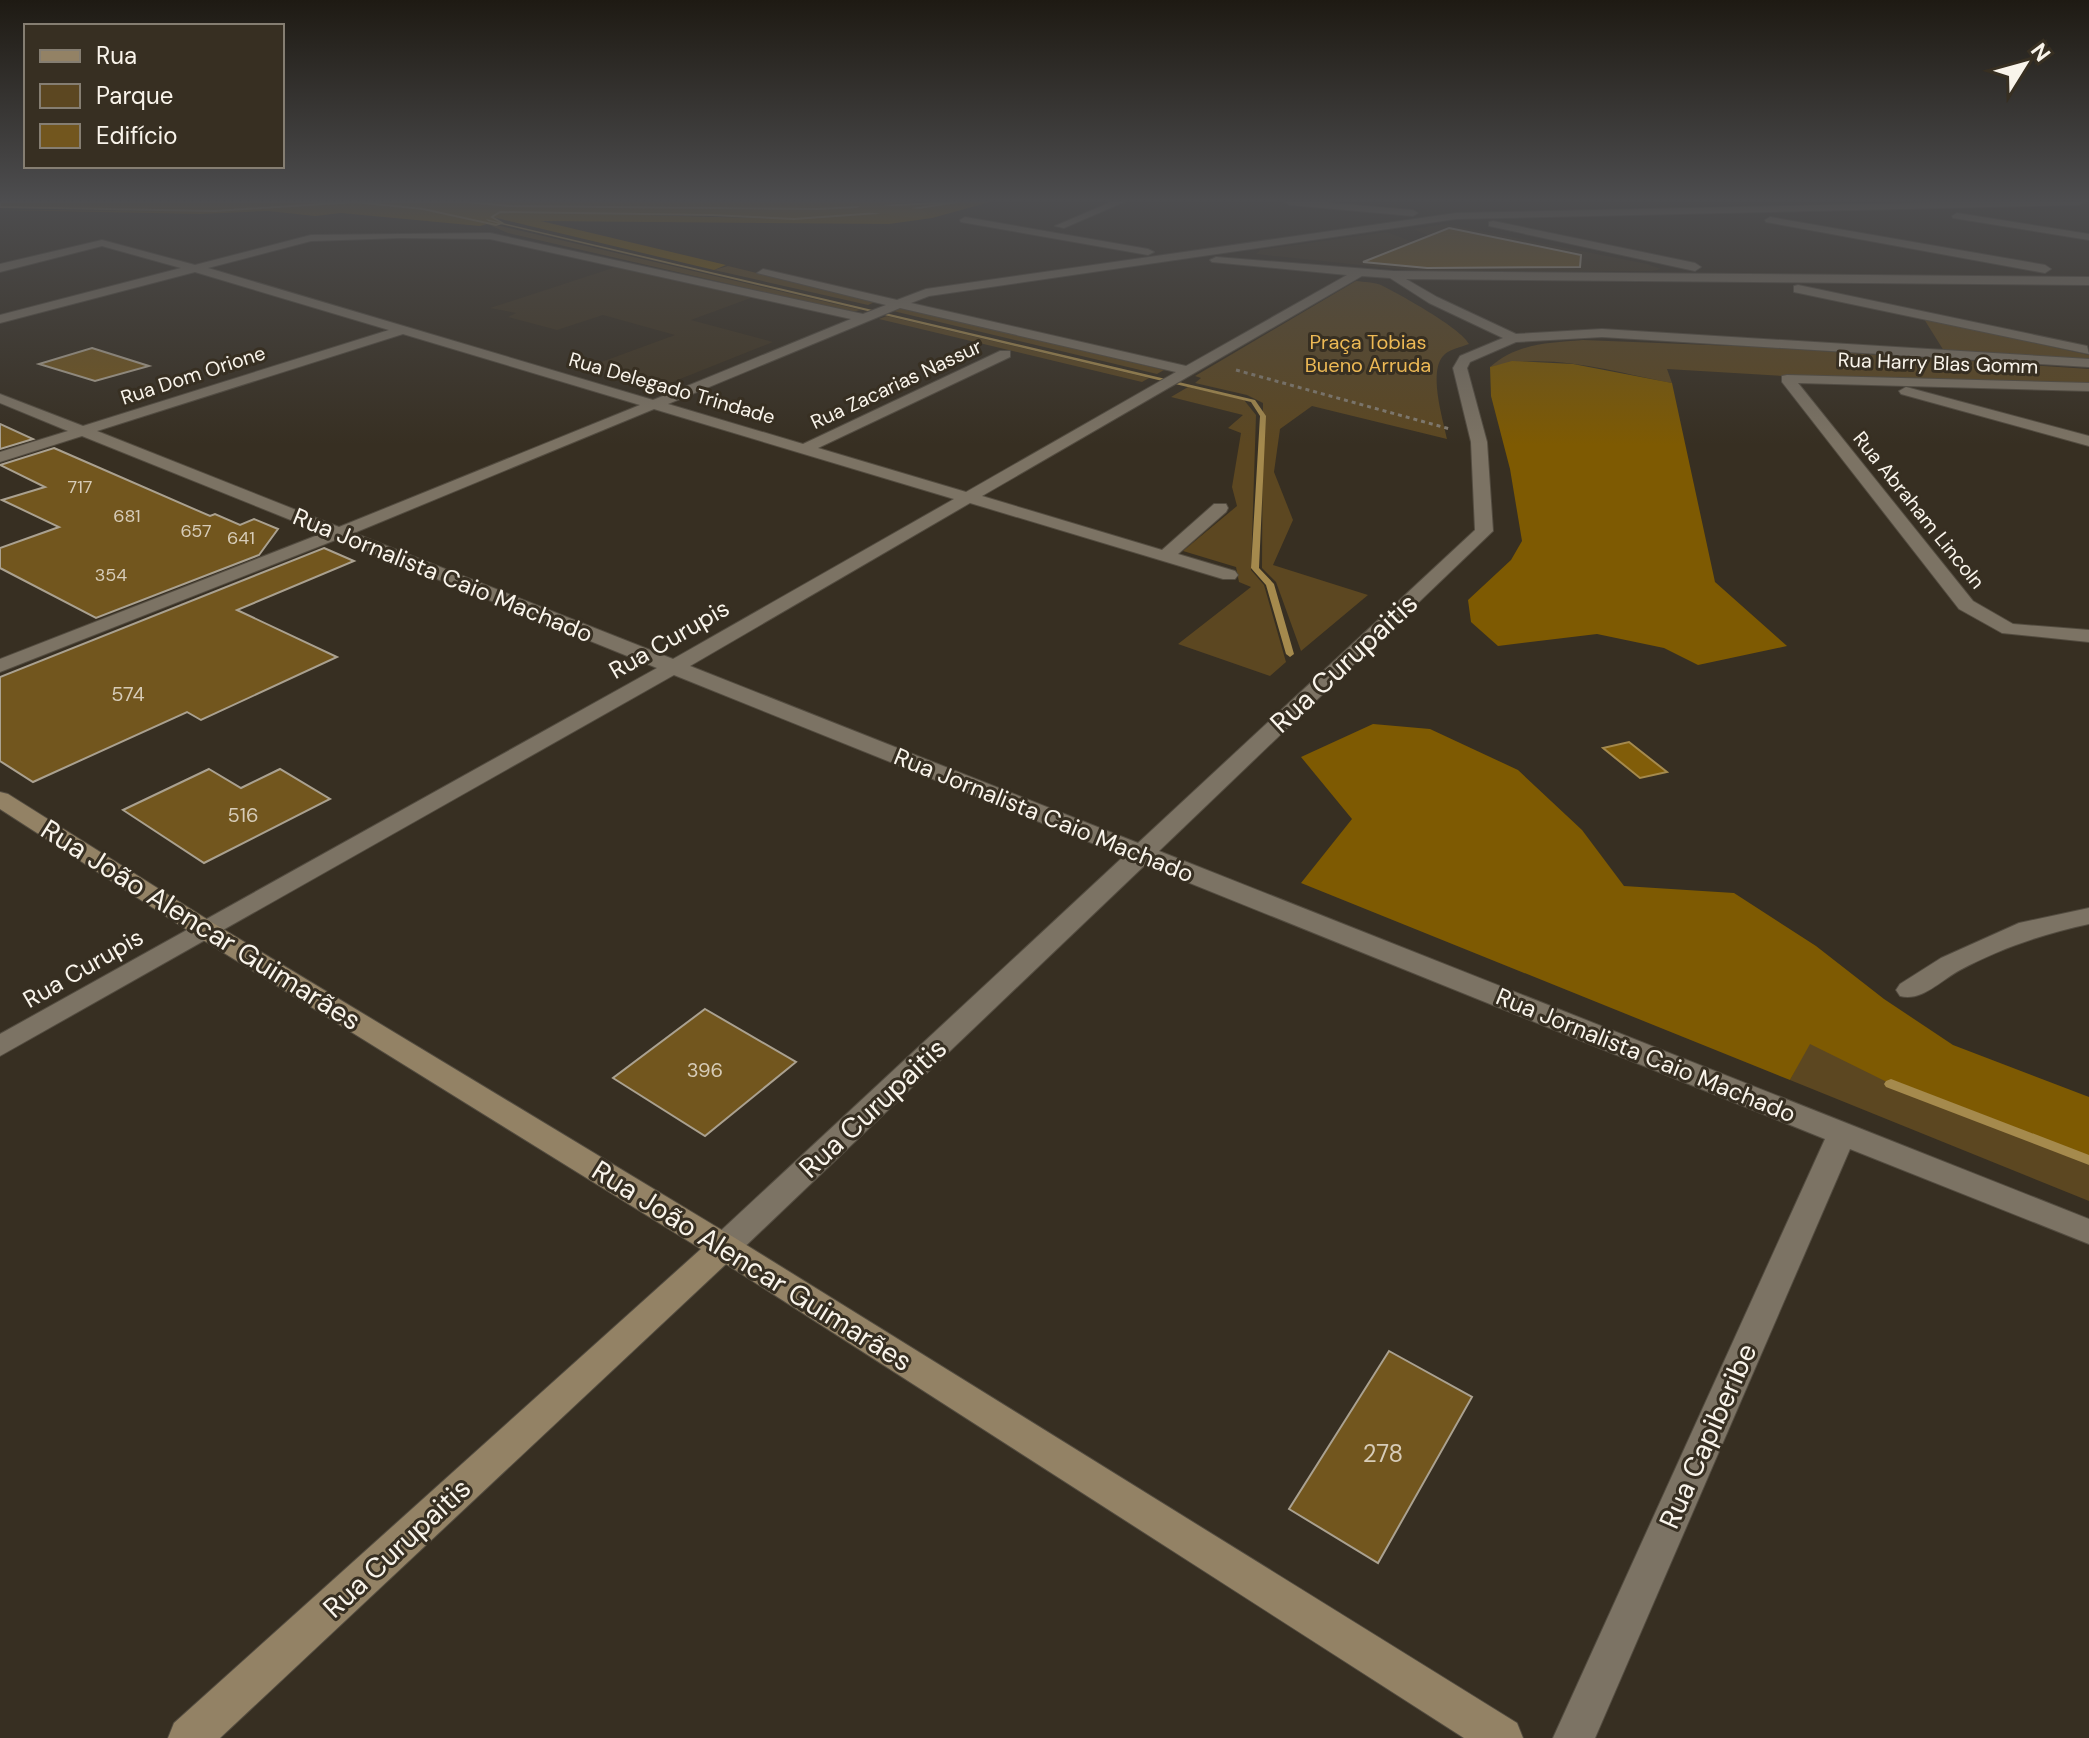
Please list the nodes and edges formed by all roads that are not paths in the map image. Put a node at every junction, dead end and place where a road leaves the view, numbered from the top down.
1 (137, 283) edge
2 (243, 283) edge
3 (713, 283) edge
4 (803, 283) edge
5 (992, 283) edge
6 (1341, 283) edge
7 (1406, 283) edge
8 (1770, 283) edge
9 (895, 306) junction
10 (869, 316) junction
11 (0, 319) edge
12 (399, 331) junction
13 (1514, 338) junction
14 (2089, 351) edge
15 (1005, 354) dead end
16 (2089, 363) edge
17 (1179, 376) junction
18 (1787, 379) joint
19 (1866, 380) junction
20 (2089, 387) edge
21 (0, 398) edge
22 (653, 405) junction
23 (82, 431) junction
24 (1479, 439) joint
25 (2089, 441) edge
26 (804, 449) junction
27 (0, 457) edge
28 (967, 498) junction
29 (1220, 508) dead end
30 (339, 533) junction
31 (1165, 556) junction
32 (1229, 575) dead end
33 (2089, 636) edge
34 (0, 666) edge
35 (674, 667) junction
36 (0, 799) edge
37 (1142, 854) junction
38 (2089, 916) edge
39 (204, 929) junction
40 (1909, 990) dead end
41 (0, 1046) edge
42 (1842, 1133) junction
43 (2089, 1232) edge
44 (724, 1247) junction
45 (189, 1738) edge
46 (1502, 1738) edge
47 (1574, 1738) edge

1 - 11 street
2 - 12 street, Rua Delegado Trindade
3 - 10 street
4 - 9 street
5 - 9 street
6 - 17 street, Rua Curupis
7 - 13 street
8 - 14 street
9 - 10 street
9 - 17 street
10 - 22 street
12 - 22 street, Rua Delegado Trindade
12 - 23 street, Rua Dom Orione
13 - 16 street, Rua Harry Blas Gomm
13 - 24 street, Rua Harry Blas Gomm
15 - 26 street, Rua Zacarias Nassur
17 - 28 street, Rua Curupis
18 - 19 street, Rua Harry Blas Gomm
18 - 33 street, Rua Abraham Lincoln
19 - 20 street, Rua Harry Blas Gomm
19 - 25 street
21 - 23 street, Rua Jornalista Caio Machado
22 - 26 street, Rua Delegado Trindade
22 - 30 street
23 - 27 street, Rua Dom Orione
23 - 30 street, Rua Jornalista Caio Machado
24 - 37 street, Rua Curupaitis
26 - 28 street, Rua Delegado Trindade
28 - 31 street, Rua Delegado Trindade
28 - 35 street, Rua Curupis
29 - 31 street
30 - 34 street
30 - 35 street, Rua Jornalista Caio Machado
31 - 32 street, Rua Delegado Trindade
35 - 37 street, Rua Jornalista Caio Machado
35 - 39 street, Rua Curupis
36 - 39 main road, Rua João Alencar Guimarães
37 - 42 street, Rua Jornalista Caio Machado
37 - 44 street, Rua Curupaitis
38 - 40 street
39 - 41 street, Rua Curupis
39 - 44 main road, Rua João Alencar Guimarães
42 - 43 street, Rua Jornalista Caio Machado
42 - 47 street, Rua Capiberibe
44 - 45 main road, Rua Curupaitis
44 - 46 main road, Rua João Alencar Guimarães

